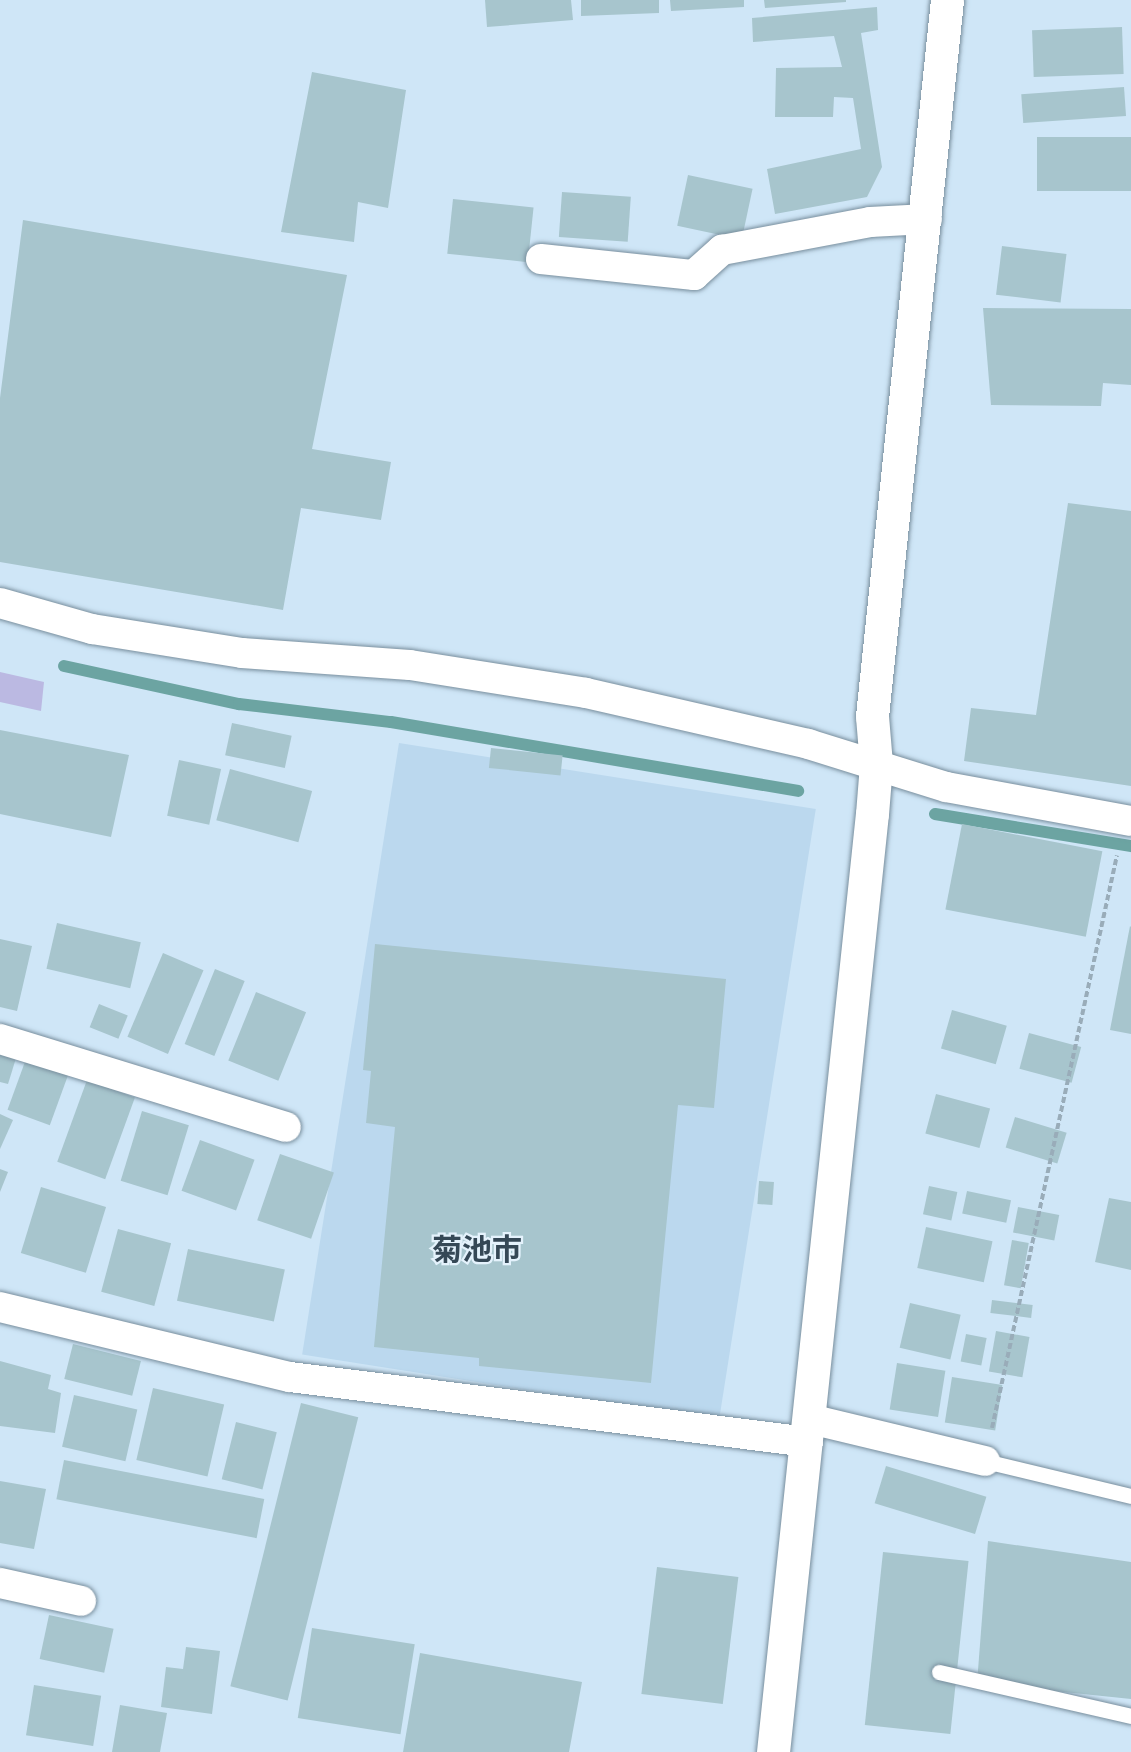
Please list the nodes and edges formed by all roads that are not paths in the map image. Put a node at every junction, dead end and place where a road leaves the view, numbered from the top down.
1 (947, 0) edge
2 (927, 219) junction
3 (541, 259) dead end
4 (0, 603) edge
5 (876, 764) junction
6 (1128, 820) edge
7 (0, 1039) edge
8 (286, 1127) dead end
9 (0, 1307) edge
10 (809, 1431) junction
11 (985, 1461) joint
12 (1131, 1496) edge
13 (0, 1583) edge
14 (81, 1601) dead end
15 (939, 1672) dead end
16 (1131, 1716) edge
17 (773, 1752) edge

1 - 2 street
2 - 3 street
2 - 5 street
4 - 5 street
5 - 6 street
5 - 10 street
7 - 8 street
9 - 10 street
10 - 11 street
10 - 17 street
11 - 12 lane
13 - 14 street
15 - 16 lane

